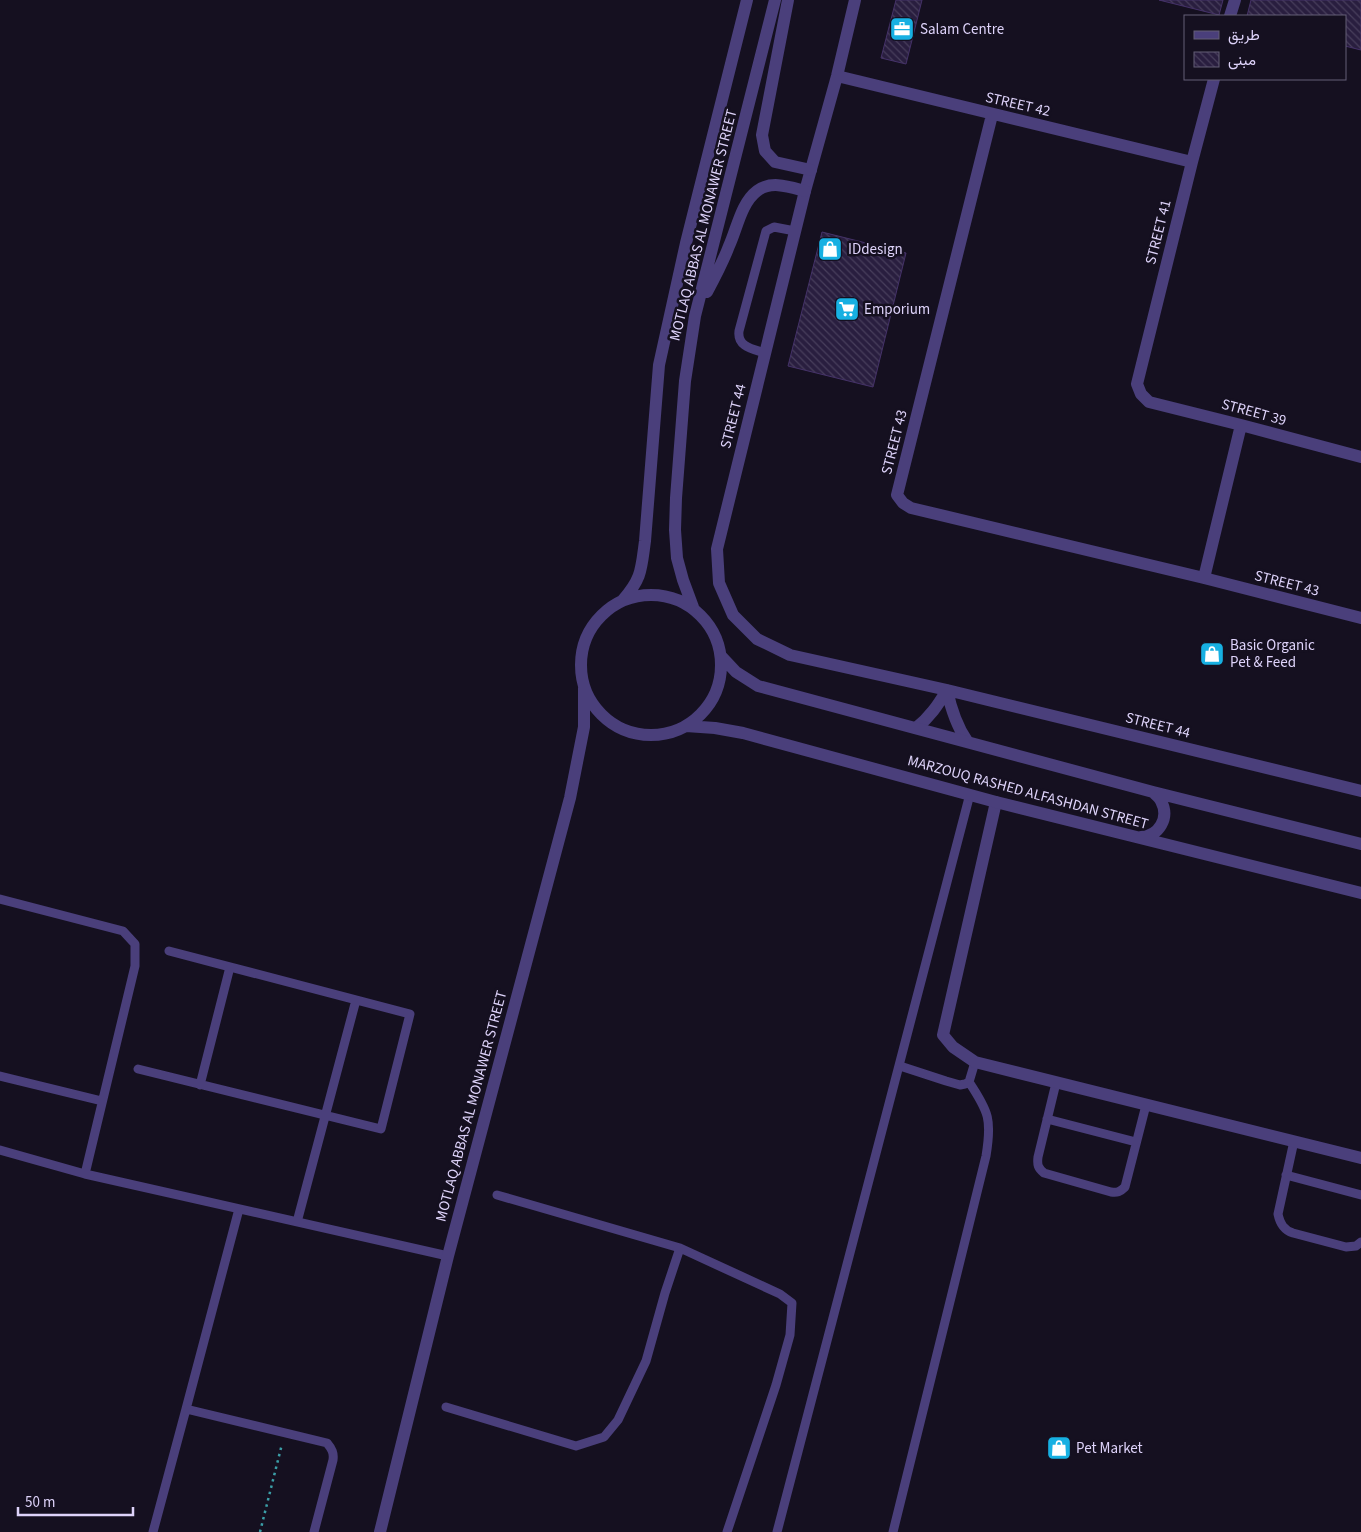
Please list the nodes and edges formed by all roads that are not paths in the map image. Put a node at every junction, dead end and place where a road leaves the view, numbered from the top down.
1 (747, 0) edge
2 (776, 0) edge
3 (788, 0) edge
4 (855, 0) edge
5 (1235, 0) edge
6 (1230, 15) edge
7 (836, 76) junction
8 (1214, 80) edge
9 (992, 115) junction
10 (1192, 162) junction
11 (811, 170) junction
12 (805, 191) junction
13 (795, 231) junction
14 (695, 316) junction
15 (765, 353) junction
16 (1141, 394) joint
17 (1241, 425) junction
18 (1361, 457) edge
19 (1204, 578) junction
20 (622, 600) junction
21 (693, 607) junction
22 (1361, 618) edge
23 (722, 656) junction
24 (584, 688) junction
25 (946, 690) junction
26 (686, 726) junction
27 (916, 728) junction
28 (967, 741) junction
29 (1361, 791) edge
30 (1153, 792) junction
31 (970, 794) junction
32 (996, 802) junction
33 (1138, 838) junction
34 (1361, 844) edge
35 (1361, 893) edge
36 (0, 899) edge
37 (169, 951) dead end
38 (230, 967) junction
39 (356, 1000) junction
40 (975, 1062) junction
41 (900, 1066) junction
42 (138, 1069) dead end
43 (0, 1076) edge
44 (969, 1082) junction
45 (1056, 1083) junction
46 (200, 1084) junction
47 (102, 1102) junction
48 (1146, 1105) junction
49 (325, 1116) junction
50 (1047, 1119) junction
51 (1294, 1141) junction
52 (1136, 1142) junction
53 (0, 1150) edge
54 (1361, 1158) edge
55 (85, 1174) junction
56 (1286, 1175) junction
57 (497, 1195) dead end
58 (1361, 1195) edge
59 (239, 1209) junction
60 (297, 1222) junction
61 (1361, 1242) edge
62 (680, 1248) junction
63 (448, 1256) junction
64 (446, 1407) dead end
65 (186, 1409) junction
66 (153, 1532) edge
67 (314, 1532) edge
68 (380, 1532) edge
69 (727, 1532) edge
70 (777, 1532) edge
71 (893, 1532) edge

1 - 20 street, MOTLAQ ABBAS AL MONAWER STREET
2 - 14 street, MOTLAQ ABBAS AL MONAWER STREET
3 - 11 street
4 - 7 street, STREET 44
5 - 6 street
7 - 9 street, STREET 42
7 - 11 street, STREET 44
8 - 10 street, STREET 41
9 - 10 street, STREET 42
9 - 19 street, STREET 43
10 - 16 street, STREET 41
11 - 12 street, STREET 44
12 - 13 street, STREET 44
12 - 14 street
13 - 15 street, STREET 44
13 - 15 lane
14 - 21 street, MOTLAQ ABBAS AL MONAWER STREET
15 - 25 street, STREET 44
16 - 17 street, STREET 39
17 - 18 street, STREET 39
17 - 19 street
19 - 22 street, STREET 43
20 - 21 street
20 - 24 street
21 - 23 street
23 - 26 street
23 - 27 street
24 - 26 street
24 - 63 street, MOTLAQ ABBAS AL MONAWER STREET
25 - 27 street
25 - 28 street
25 - 29 street, STREET 44
26 - 31 street, MARZOUQ RASHED ALFASHDAN STREET
27 - 28 street
28 - 30 street
30 - 33 street
30 - 34 street
31 - 32 street, MARZOUQ RASHED ALFASHDAN STREET
31 - 41 lane
32 - 33 street, MARZOUQ RASHED ALFASHDAN STREET
32 - 40 street
33 - 35 street, MARZOUQ RASHED ALFASHDAN STREET
36 - 47 lane
37 - 38 lane
38 - 39 lane
38 - 46 lane
39 - 49 lane
39 - 49 lane
40 - 44 lane
40 - 45 street
41 - 44 lane
41 - 70 lane
42 - 46 lane
43 - 47 lane
44 - 71 lane
45 - 48 street
45 - 50 lane
46 - 49 lane
47 - 55 lane
48 - 51 street
48 - 52 lane
49 - 60 lane
50 - 52 lane
50 - 52 lane
51 - 54 street
51 - 56 lane
53 - 55 lane
55 - 59 lane
56 - 58 lane
56 - 61 lane
57 - 62 lane
59 - 60 lane
59 - 65 lane
60 - 63 lane
62 - 64 lane
62 - 69 lane
63 - 68 street, MOTLAQ ABBAS AL MONAWER STREET
65 - 66 lane
65 - 67 lane

